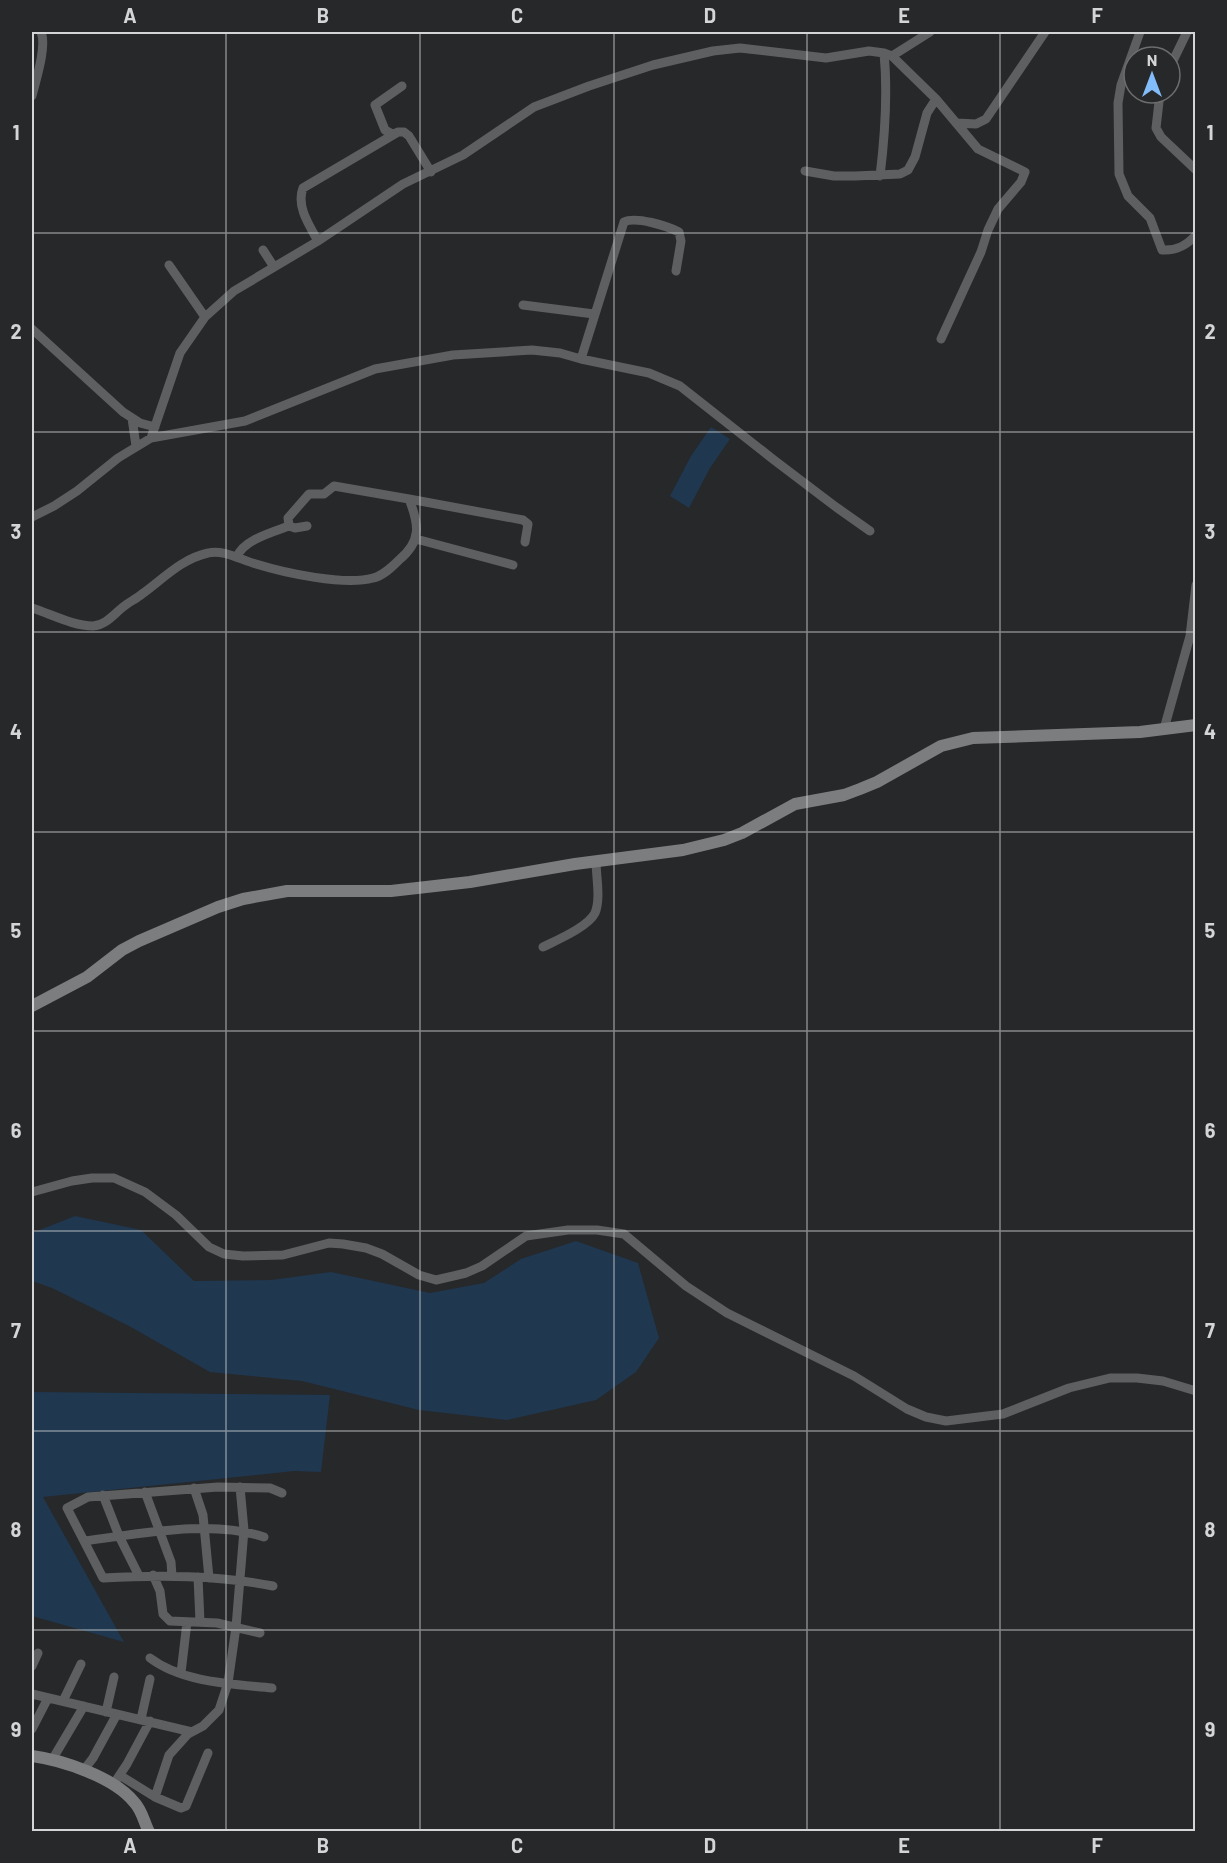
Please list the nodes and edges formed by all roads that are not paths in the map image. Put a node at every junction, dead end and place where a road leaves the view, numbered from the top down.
1 (41, 32) edge
2 (930, 32) edge
3 (1046, 32) edge
4 (1140, 32) edge
5 (888, 55) junction
6 (402, 86) dead end
7 (32, 96) edge
8 (936, 99) junction
9 (1159, 105) edge
10 (957, 123) junction
11 (392, 134) junction
12 (1196, 170) edge
13 (805, 171) dead end
14 (431, 172) junction
15 (880, 176) junction
16 (1196, 235) edge
17 (318, 241) junction
18 (263, 250) dead end
19 (169, 265) dead end
20 (274, 267) junction
21 (676, 271) dead end
22 (523, 305) dead end
23 (594, 314) junction
24 (205, 317) junction
25 (32, 329) edge
26 (940, 339) dead end
27 (581, 359) junction
28 (132, 418) junction
29 (155, 428) junction
30 (151, 438) junction
31 (136, 446) junction
32 (409, 499) junction
33 (32, 517) edge
34 (289, 526) junction
35 (307, 526) dead end
36 (870, 531) dead end
37 (416, 539) junction
38 (525, 542) dead end
39 (237, 558) junction
40 (513, 565) dead end
41 (1196, 585) edge
42 (32, 608) edge
43 (1196, 725) edge
44 (1164, 729) junction
45 (596, 861) junction
46 (543, 947) dead end
47 (32, 1006) edge
48 (32, 1192) edge
49 (1196, 1391) edge
50 (240, 1487) junction
51 (194, 1488) junction
52 (145, 1492) junction
53 (282, 1492) dead end
54 (103, 1496) junction
55 (205, 1528) junction
56 (244, 1530) junction
57 (158, 1532) junction
58 (119, 1536) junction
59 (264, 1537) dead end
60 (84, 1540) junction
61 (153, 1575) junction
62 (139, 1576) junction
63 (172, 1576) junction
64 (198, 1577) junction
65 (209, 1578) junction
66 (239, 1579) junction
67 (273, 1586) dead end
68 (187, 1622) junction
69 (200, 1622) junction
70 (236, 1626) junction
71 (260, 1633) dead end
72 (38, 1653) dead end
73 (150, 1658) dead end
74 (81, 1664) dead end
75 (32, 1666) edge
76 (181, 1673) junction
77 (114, 1677) dead end
78 (150, 1679) dead end
79 (228, 1683) junction
80 (272, 1688) dead end
81 (32, 1694) edge
82 (48, 1698) junction
83 (63, 1701) junction
84 (84, 1706) junction
85 (106, 1712) junction
86 (117, 1714) junction
87 (145, 1720) junction
88 (32, 1729) edge
89 (192, 1732) junction
90 (208, 1754) dead end
91 (32, 1756) edge
92 (52, 1760) junction
93 (83, 1771) junction
94 (116, 1780) junction
95 (155, 1797) junction
96 (149, 1832) edge

1 - 7 street
2 - 5 street
3 - 10 street
4 - 16 street
5 - 8 street
5 - 14 street
5 - 15 street
6 - 11 street
8 - 10 street
8 - 15 street
9 - 12 street
10 - 26 street
11 - 14 street
11 - 17 street
13 - 15 street
14 - 17 street
17 - 20 street
18 - 20 street
19 - 24 street
20 - 24 street
21 - 23 street
22 - 23 street
23 - 27 street
24 - 29 street
25 - 28 street
27 - 30 street
27 - 36 street
28 - 29 street
28 - 31 street
29 - 30 street
30 - 31 street
31 - 33 street
32 - 34 street
32 - 37 street
32 - 38 street
34 - 35 street
34 - 39 street
37 - 39 street
37 - 40 street
39 - 42 street
41 - 44 street
43 - 44 street
44 - 45 street
45 - 46 street
45 - 47 street
48 - 49 street
50 - 51 street
50 - 53 street
50 - 56 street
51 - 52 street
51 - 55 street
52 - 54 street
52 - 57 street
54 - 58 street
54 - 60 street
55 - 56 street
55 - 57 street
55 - 65 street
56 - 59 street
56 - 66 street
57 - 58 street
57 - 63 street
58 - 60 street
58 - 62 street
60 - 62 street
61 - 62 street
61 - 63 street
61 - 68 street
63 - 64 street
64 - 65 street
64 - 69 street
65 - 66 street
66 - 67 street
66 - 70 street
68 - 69 street
68 - 76 street
69 - 70 street
70 - 71 street
70 - 79 street
72 - 75 street
73 - 76 street
74 - 83 street
76 - 79 street
77 - 85 street
78 - 87 street
79 - 80 street
79 - 89 street
81 - 82 street
82 - 83 street
82 - 88 street
83 - 84 street
84 - 85 street
84 - 92 street
85 - 86 street
86 - 87 street
86 - 93 street
87 - 89 street
87 - 94 street
89 - 95 street
90 - 95 street
91 - 92 street
92 - 93 street
93 - 94 street
94 - 95 street
94 - 96 street

